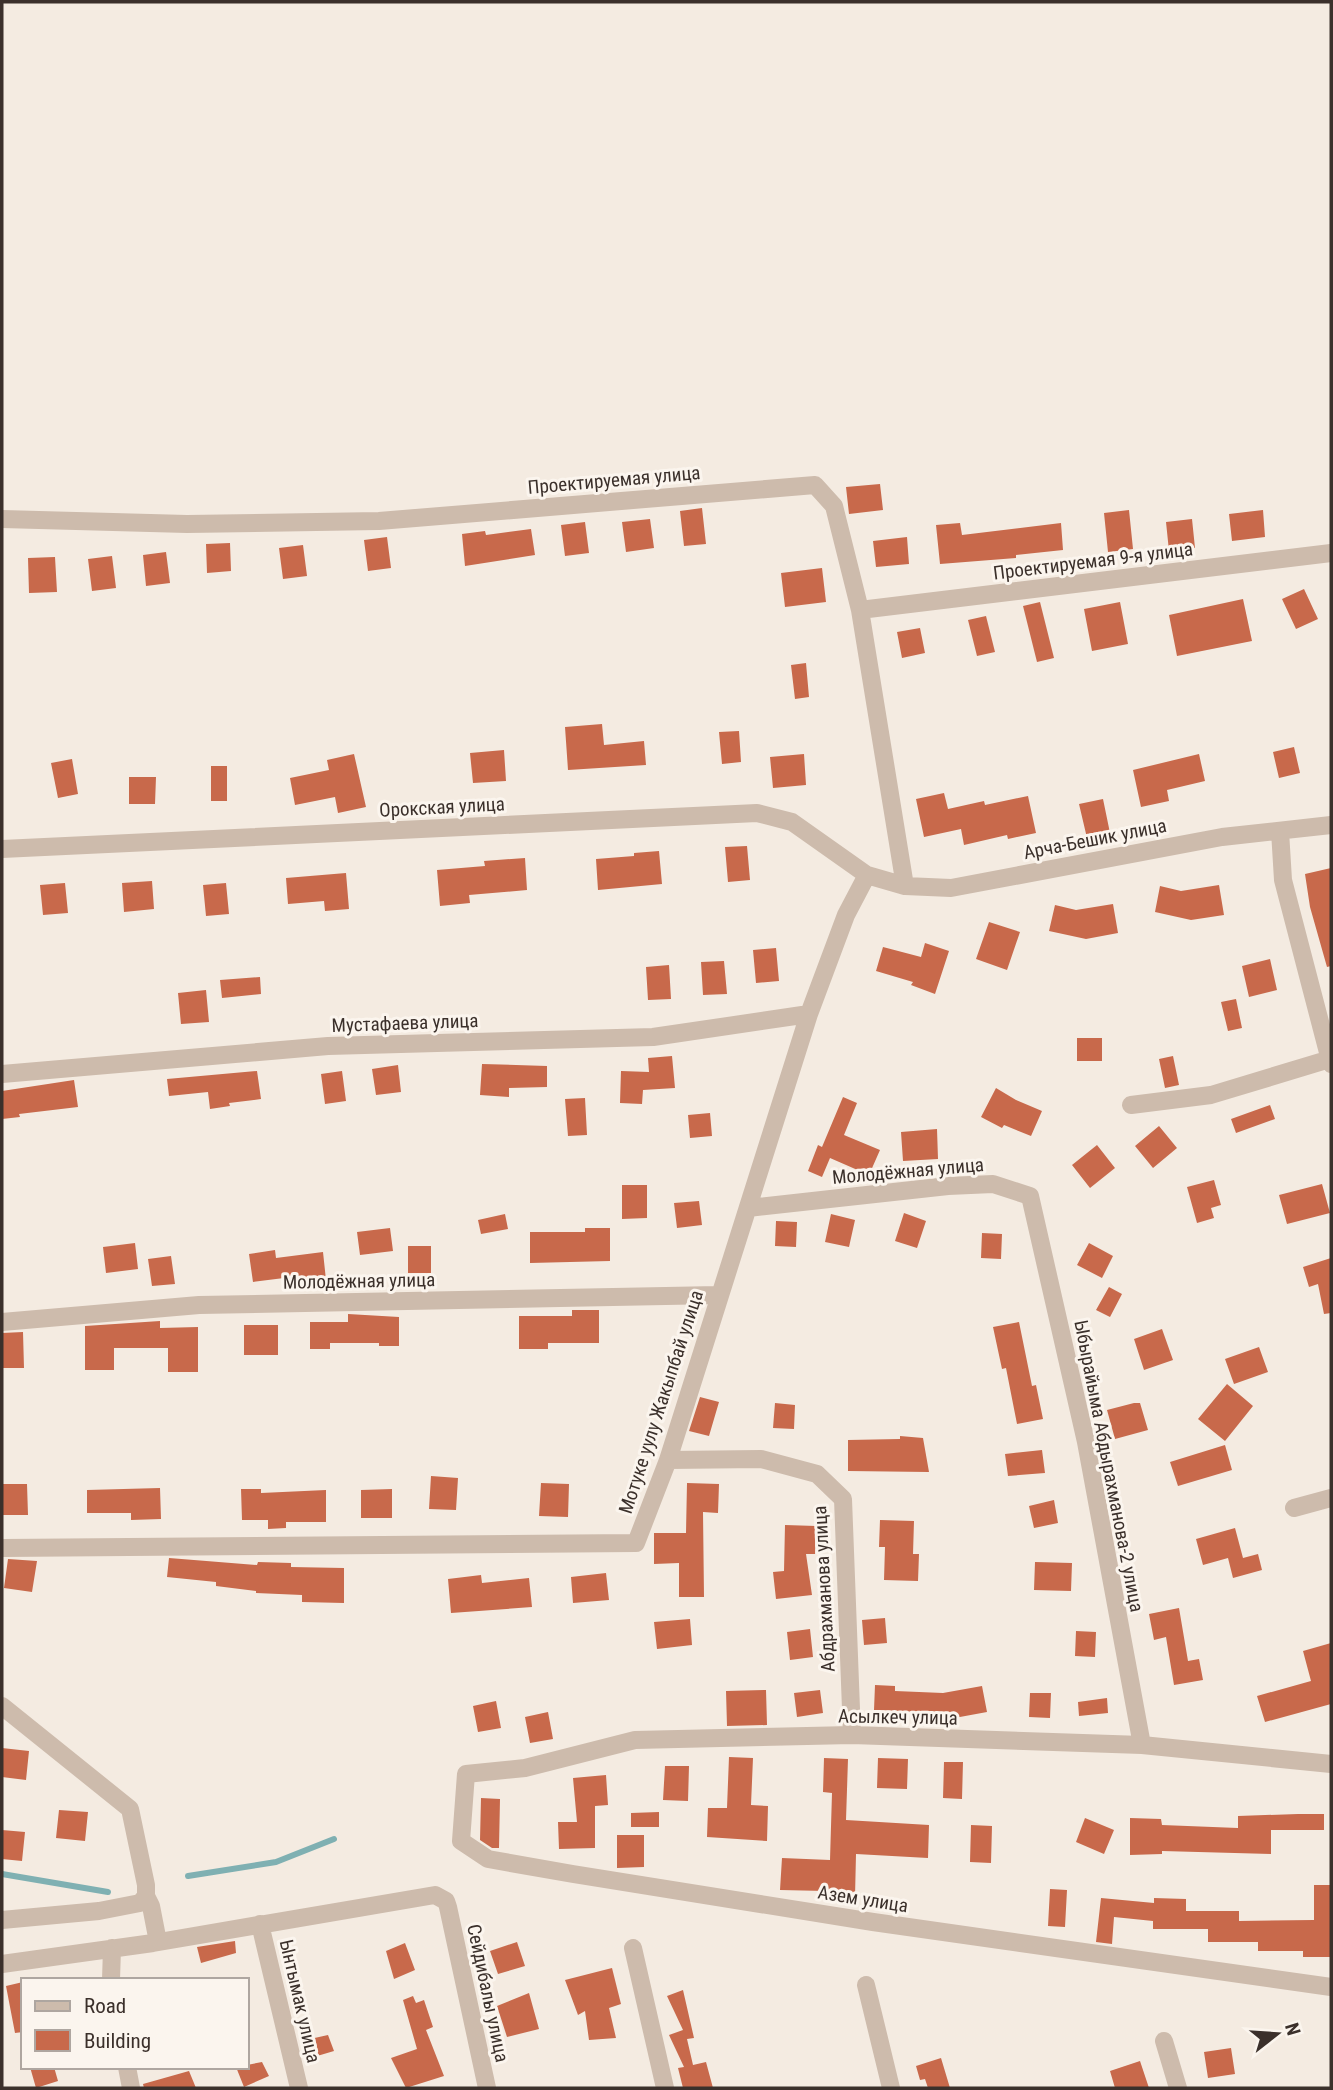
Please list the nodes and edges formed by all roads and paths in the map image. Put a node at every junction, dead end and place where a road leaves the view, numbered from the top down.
1 (2, 519) edge
2 (1331, 553) edge
3 (860, 610) junction
4 (1331, 825) edge
5 (1280, 831) junction
6 (2, 849) edge
7 (867, 875) junction
8 (905, 886) junction
9 (809, 1014) junction
10 (1331, 1062) edge
11 (2, 1074) edge
12 (1130, 1105) dead end
13 (1030, 1196) joint
14 (748, 1208) junction
15 (719, 1295) junction
16 (2, 1322) edge
17 (668, 1460) junction
18 (1331, 1498) edge
19 (1294, 1508) dead end
20 (2, 1548) edge
21 (2, 1706) edge
22 (852, 1735) junction
23 (1142, 1745) junction
24 (1331, 1764) edge
25 (466, 1774) joint
26 (146, 1896) junction
27 (2, 1920) edge
28 (260, 1924) junction
29 (158, 1942) junction
30 (113, 1948) junction
31 (633, 1948) dead end
32 (2, 1964) edge
33 (111, 1978) edge
34 (866, 1985) dead end
35 (1331, 1987) edge
36 (1164, 2041) dead end
37 (127, 2069) edge
38 (131, 2088) edge
39 (299, 2088) edge
40 (487, 2088) edge
41 (665, 2088) edge
42 (891, 2088) edge
43 (1178, 2088) edge

1 - 3 street, Проектируемая улица
2 - 3 street, Проектируемая 9-я улица
3 - 8 street, Проектируемая улица
4 - 5 street, Арча-Бешик улица
5 - 8 street, Арча-Бешик улица
5 - 10 street
6 - 7 street, Орокская улица
7 - 8 street, Арча-Бешик улица
7 - 9 street, Мотуке уулу Жакыпбай улица
9 - 11 street, Мустафаева улица
9 - 14 street, Мотуке уулу Жакыпбай улица
10 - 12 street
13 - 14 street, Молодёжная улица
13 - 23 street, Ыбырайыма Абдырахманова-2 улица
14 - 15 street, Мотуке уулу Жакыпбай улица
15 - 16 street, Молодёжная улица
15 - 17 street, Мотуке уулу Жакыпбай улица
17 - 20 street, Мотуке уулу Жакыпбай улица
17 - 22 street, Абдрахманова улица
18 - 19 street
21 - 26 street
22 - 23 street, Асылкеч улица
22 - 25 street, Асылкеч улица
23 - 24 street, Асылкеч улица
25 - 35 street, Азем улица
26 - 27 street
26 - 29 street
28 - 29 street
28 - 39 street, Ынтымак улица
28 - 40 street, Сейдибалы улица
29 - 30 street
30 - 32 street
30 - 33 street
31 - 41 street
34 - 42 street
36 - 43 street
37 - 38 street

